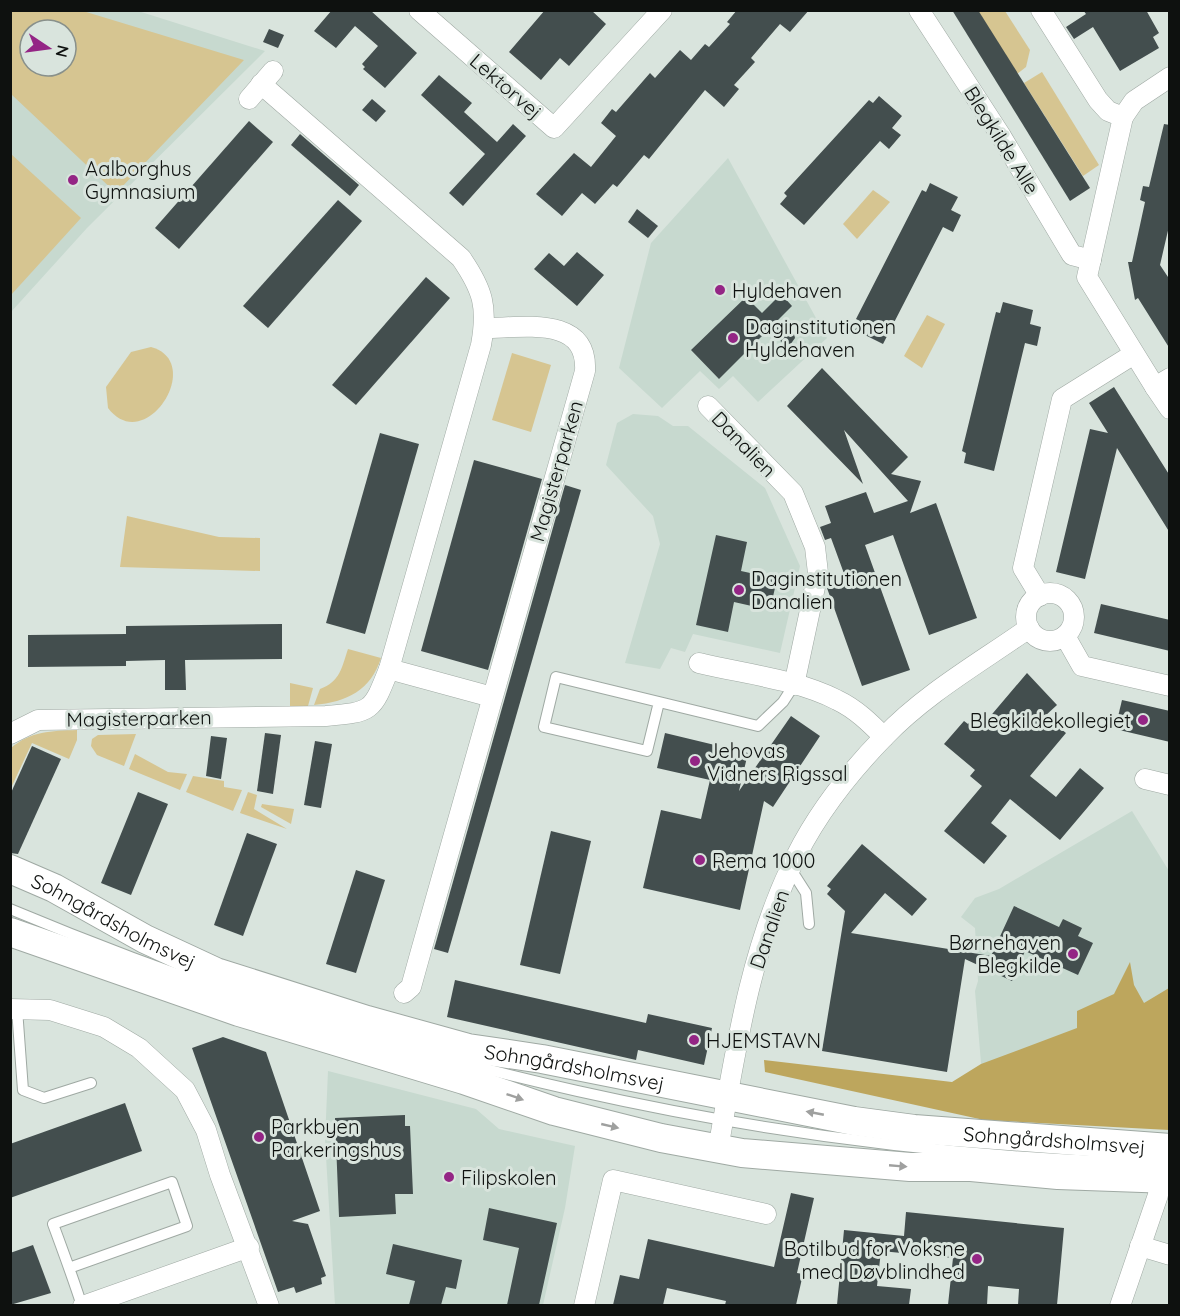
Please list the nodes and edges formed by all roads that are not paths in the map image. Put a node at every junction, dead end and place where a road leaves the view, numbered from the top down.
1 (419, 10) edge
2 (662, 10) edge
3 (919, 10) edge
4 (1041, 10) edge
5 (1170, 77) edge
6 (261, 84) dead end
7 (1124, 117) junction
8 (1091, 260) junction
9 (484, 328) junction
10 (1134, 354) junction
11 (1162, 382) edge
12 (708, 406) dead end
13 (1170, 409) edge
14 (1040, 596) junction
15 (1029, 628) junction
16 (1065, 636) junction
17 (699, 663) dead end
18 (389, 669) junction
19 (794, 685) junction
20 (1170, 686) edge
21 (492, 697) junction
22 (659, 702) junction
23 (10, 734) edge
24 (884, 737) junction
25 (1145, 778) dead end
26 (1170, 785) edge
27 (10, 868) edge
28 (790, 868) junction
29 (10, 887) edge
30 (10, 909) edge
31 (809, 924) dead end
32 (10, 932) edge
33 (182, 958) junction
34 (404, 993) dead end
35 (14, 1009) edge
36 (92, 1083) dead end
37 (725, 1107) junction
38 (1170, 1148) edge
39 (718, 1149) junction
40 (1166, 1173) edge
41 (766, 1214) dead end
42 (1140, 1246) junction
43 (249, 1247) junction
44 (1170, 1255) edge
45 (69, 1268) junction
46 (82, 1305) edge
47 (269, 1305) edge
48 (584, 1305) edge
49 (1120, 1305) edge

1 - 2 street, Lektorvej
3 - 8 street, Blegkilde Alle
4 - 7 street
5 - 7 street
6 - 9 street, Magisterparken
7 - 8 street
8 - 10 street
9 - 18 street, Magisterparken
9 - 21 street, Magisterparken
10 - 11 street
10 - 14 street
11 - 13 street
12 - 19 street, Danalien
14 - 15 street
14 - 16 street
15 - 16 street
15 - 24 street, Danalien
16 - 20 street
17 - 19 street
18 - 21 street
18 - 23 street, Magisterparken
19 - 22 lane
19 - 24 street
21 - 34 street, Magisterparken
22 - 22 lane
24 - 28 street, Danalien
25 - 26 street
27 - 33 street, Sohngårdsholmsvej
28 - 31 lane
28 - 37 street, Danalien
29 - 33 street
30 - 37 lane
32 -> 39 street, Sohngårdsholmsvej
33 - 37 street, Sohngårdsholmsvej
35 - 36 lane
35 - 43 street
38 -> 37 street, Sohngårdsholmsvej
37 - 39 street, Danalien
37 - 40 lane
39 -> 40 street, Sohngårdsholmsvej
40 - 42 street
41 - 48 street
42 - 44 street
42 - 49 street
43 - 46 street
43 - 47 street
45 - 45 lane
45 - 46 lane

